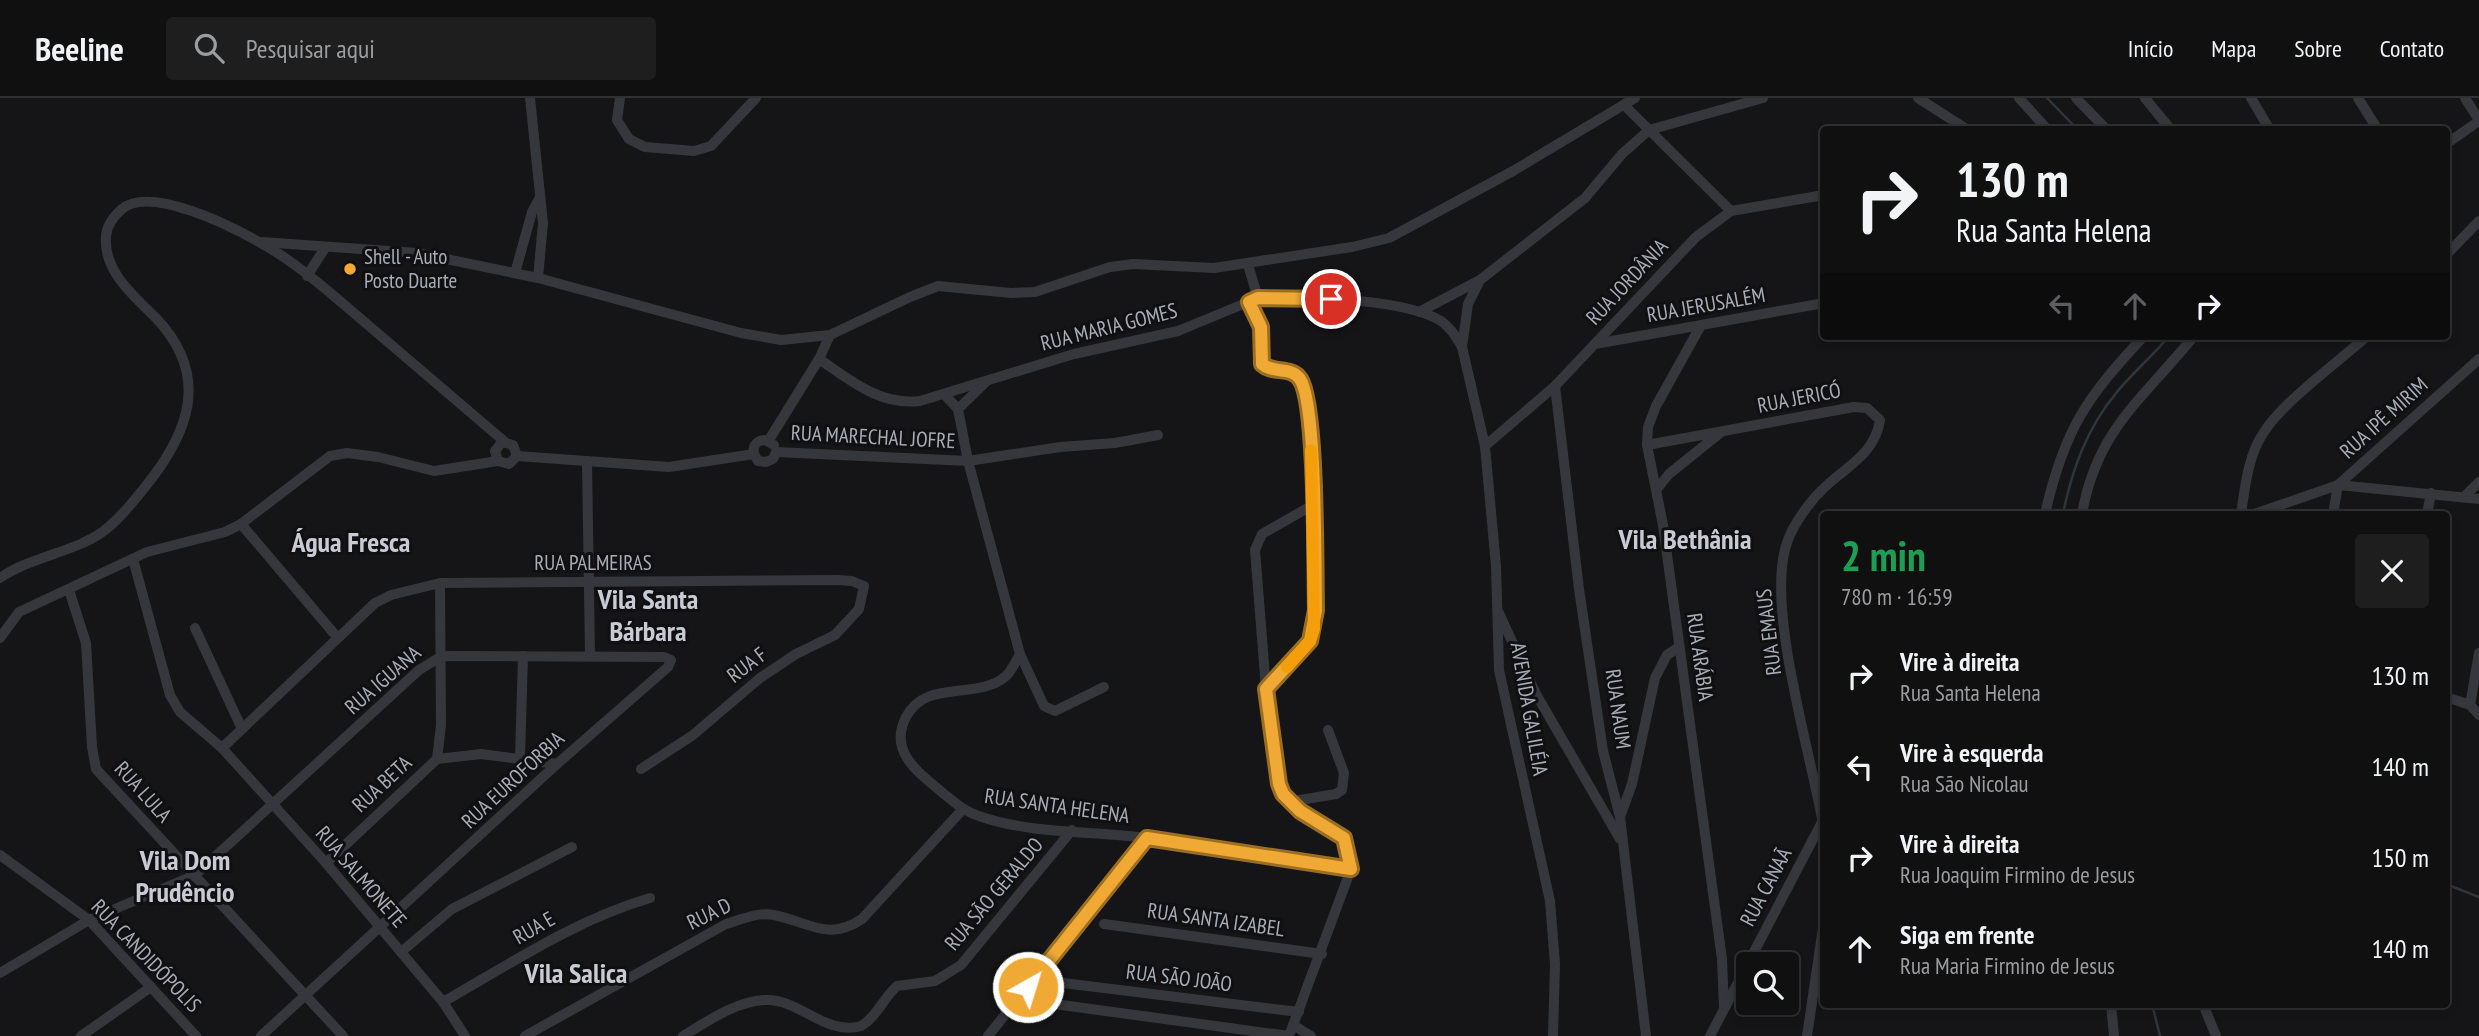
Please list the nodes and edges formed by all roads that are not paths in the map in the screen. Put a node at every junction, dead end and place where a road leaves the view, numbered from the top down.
1 (530, 98) edge
2 (620, 98) edge
3 (756, 98) edge
4 (1635, 98) edge
5 (1763, 98) edge
6 (1918, 98) edge
7 (2020, 98) edge
8 (2076, 98) edge
9 (2146, 98) edge
10 (2251, 98) edge
11 (2358, 98) edge
12 (2465, 98) edge
13 (1624, 105) junction
14 (2479, 120) edge
15 (1962, 126) edge
16 (2044, 126) edge
17 (2104, 126) edge
18 (2168, 126) edge
19 (2268, 126) edge
20 (2376, 126) edge
21 (1649, 130) junction
22 (2450, 141) edge
23 (1820, 196) edge
24 (539, 199) junction
25 (1731, 211) junction
26 (2479, 221) edge
27 (259, 242) junction
28 (325, 248) junction
29 (2450, 251) edge
30 (1248, 265) junction
31 (515, 273) junction
32 (307, 276) junction
33 (538, 278) junction
34 (1480, 280) junction
35 (1253, 300) junction
36 (1820, 304) edge
37 (1419, 312) junction
38 (1700, 327) junction
39 (830, 335) junction
40 (2140, 340) edge
41 (2191, 340) edge
42 (2363, 340) edge
43 (1595, 344) junction
44 (1462, 347) junction
45 (819, 359) junction
46 (2479, 359) edge
47 (989, 379) junction
48 (1555, 386) junction
49 (944, 394) junction
50 (958, 410) junction
51 (1880, 420) joint
52 (1722, 432) junction
53 (1158, 435) dead end
54 (769, 440) junction
55 (505, 442) junction
56 (1647, 445) junction
57 (1485, 446) junction
58 (776, 452) junction
59 (754, 454) junction
60 (517, 456) junction
61 (498, 461) junction
62 (587, 461) junction
63 (968, 461) junction
64 (2479, 482) edge
65 (2338, 485) junction
66 (1657, 489) junction
67 (2431, 493) junction
68 (2464, 497) junction
69 (2479, 499) edge
70 (1313, 505) junction
71 (2046, 511) edge
72 (2083, 511) edge
73 (2242, 511) edge
74 (2263, 511) edge
75 (2334, 511) edge
76 (2428, 511) edge
77 (241, 524) junction
78 (133, 559) junction
79 (0, 578) edge
80 (590, 582) junction
81 (440, 583) junction
82 (863, 586) joint
83 (69, 590) junction
84 (1497, 607) junction
85 (195, 628) dead end
86 (337, 637) junction
87 (0, 638) edge
88 (1679, 647) junction
89 (2479, 653) edge
90 (1020, 654) junction
91 (442, 656) junction
92 (523, 656) junction
93 (590, 656) junction
94 (672, 662) joint
95 (1104, 687) dead end
96 (1266, 689) junction
97 (2450, 698) edge
98 (2470, 705) junction
99 (2479, 715) edge
100 (242, 729) junction
101 (1328, 730) dead end
102 (222, 748) junction
103 (520, 757) junction
104 (437, 759) junction
105 (557, 764) junction
106 (641, 769) dead end
107 (1288, 802) junction
108 (272, 806) junction
109 (963, 809) junction
110 (1820, 811) edge
111 (1620, 817) junction
112 (1072, 831) junction
113 (1820, 831) edge
114 (1147, 838) junction
115 (1622, 844) junction
116 (572, 847) dead end
117 (0, 855) edge
118 (326, 863) junction
119 (1351, 869) junction
120 (195, 876) junction
121 (650, 898) dead end
122 (89, 920) junction
123 (1104, 924) dead end
124 (381, 929) junction
125 (1820, 947) edge
126 (401, 952) junction
127 (1322, 954) junction
128 (0, 973) edge
129 (1055, 982) dead end
130 (152, 987) junction
131 (303, 995) junction
132 (443, 1002) junction
133 (1047, 1003) dead end
134 (1724, 1006) junction
135 (2111, 1008) edge
136 (2205, 1008) edge
137 (1299, 1012) junction
138 (1291, 1032) edge
139 (81, 1036) edge
140 (196, 1036) edge
141 (261, 1036) edge
142 (343, 1036) edge
143 (465, 1036) edge
144 (525, 1036) edge
145 (683, 1036) edge
146 (988, 1036) edge
147 (1311, 1036) edge
148 (1553, 1036) edge
149 (1646, 1036) edge
150 (1710, 1036) edge
151 (1807, 1036) edge
152 (2114, 1036) edge
153 (2216, 1036) edge

1 - 24 street
2 - 3 street
4 - 13 street
5 - 21 street
6 - 15 street
7 - 16 street
8 - 17 street
9 - 18 street
10 - 19 street
11 - 20 street
12 - 14 street
13 - 21 street
13 - 30 street
14 - 22 street
21 - 25 street
21 - 34 street
23 - 25 street, RUA JORDÂNIA
24 - 31 street
24 - 33 street
25 - 43 street, RUA JORDÂNIA
26 - 29 street
27 - 28 street
27 - 32 street
27 - 79 street
28 - 31 street
28 - 32 street
30 - 35 street
30 - 39 street
31 - 33 street
32 - 55 street
33 - 39 street
34 - 37 street
34 - 44 street
35 - 37 street, RUA MARIA GOMES
35 - 47 street, RUA MARIA GOMES
35 - 70 street
36 - 38 street, RUA JERUSALÉM
37 - 44 street
38 - 43 street, RUA JERUSALÉM
38 - 56 street, RUA ARÁBIA
39 - 45 street
40 - 71 street
41 - 72 street
42 - 73 street
43 - 48 street, RUA JORDÂNIA
44 - 57 street, AVENIDA GALILÉIA
45 - 49 street, RUA MARIA GOMES
45 - 54 street
46 - 65 street, RUA IPÊ MIRIM
47 - 49 street, RUA MARIA GOMES
47 - 50 street
48 - 57 street, RUA JORDÂNIA
48 - 111 street, RUA NAUM
49 - 50 street
50 - 63 street
51 - 52 street, RUA JERICÓ
51 - 110 street, RUA EMAUS
52 - 56 street, RUA JERICÓ
52 - 66 street, RUA JERICÓ
53 - 63 street, RUA MARECHAL JOFRE
54 - 58 street
54 - 59 street
55 - 60 street
55 - 61 street
56 - 66 street, RUA ARÁBIA
57 - 84 street, AVENIDA GALILÉIA
58 - 59 street
58 - 63 street, RUA MARECHAL JOFRE
59 - 62 street
60 - 61 street
60 - 62 street
61 - 77 street
62 - 80 street
63 - 90 street
64 - 68 street
65 - 67 street
65 - 74 street
65 - 75 street, RUA IPÊ MIRIM
66 - 88 street, RUA ARÁBIA
67 - 68 street
67 - 76 street
68 - 69 street
70 - 96 street
70 - 96 street
77 - 78 street
77 - 86 street
78 - 83 street
78 - 102 street, RUA SALMONETE
80 - 81 street, RUA PALMEIRAS
80 - 82 street, RUA PALMEIRAS
80 - 93 street
81 - 86 street, RUA PALMEIRAS
81 - 91 street
82 - 106 street, RUA F
83 - 87 street
83 - 120 street, RUA LULA
84 - 115 street
84 - 148 street, AVENIDA GALILÉIA
85 - 100 street
86 - 100 street, RUA PALMEIRAS
88 - 111 street
88 - 134 street, RUA ARÁBIA
89 - 98 street
90 - 95 street
90 - 109 street, RUA SANTA HELENA
91 - 92 street, RUA IGUANA
91 - 104 street
91 - 108 street, RUA IGUANA
92 - 93 street, RUA IGUANA
92 - 103 street
93 - 94 street, RUA IGUANA
94 - 105 street, RUA EUROFORBIA
96 - 107 street
97 - 98 street
98 - 99 street
100 - 102 street, RUA PALMEIRAS
101 - 107 street
102 - 108 street, RUA SALMONETE
103 - 104 street, RUA BETA
103 - 105 street, RUA BETA
104 - 118 street, RUA BETA
105 - 124 street, RUA EUROFORBIA
107 - 119 street
108 - 118 street, RUA SALMONETE
108 - 120 street, RUA IGUANA
109 - 112 street, RUA SANTA HELENA
109 - 144 street, RUA D
111 - 115 street, RUA NAUM
112 - 114 street, RUA SANTA HELENA
112 - 145 street, RUA SÃO GERALDO
113 - 134 street, RUA CANAÃ
114 - 119 street, RUA SANTA HELENA
114 - 146 street
115 - 149 street, RUA NAUM
116 - 126 street
117 - 122 street, RUA CANDIDÓPOLIS
118 - 124 street, RUA SALMONETE
119 - 127 street
120 - 122 street, RUA IGUANA
120 - 131 street, RUA LULA
121 - 132 street, RUA E
122 - 128 street, RUA IGUANA
122 - 130 street, RUA CANDIDÓPOLIS
123 - 127 street, RUA SANTA IZABEL
124 - 126 street, RUA SALMONETE
124 - 131 street, RUA EUROFORBIA
125 - 151 street
126 - 132 street, RUA SALMONETE
127 - 137 street
129 - 137 street, RUA SÃO JOÃO
130 - 139 street
130 - 140 street, RUA CANDIDÓPOLIS
131 - 141 street, RUA EUROFORBIA
131 - 142 street, RUA LULA
132 - 143 street, RUA SALMONETE
133 - 138 street, RUA SÃO JOÃO
134 - 150 street, RUA CANAÃ
135 - 152 street
136 - 153 street
137 - 138 street
138 - 147 street

